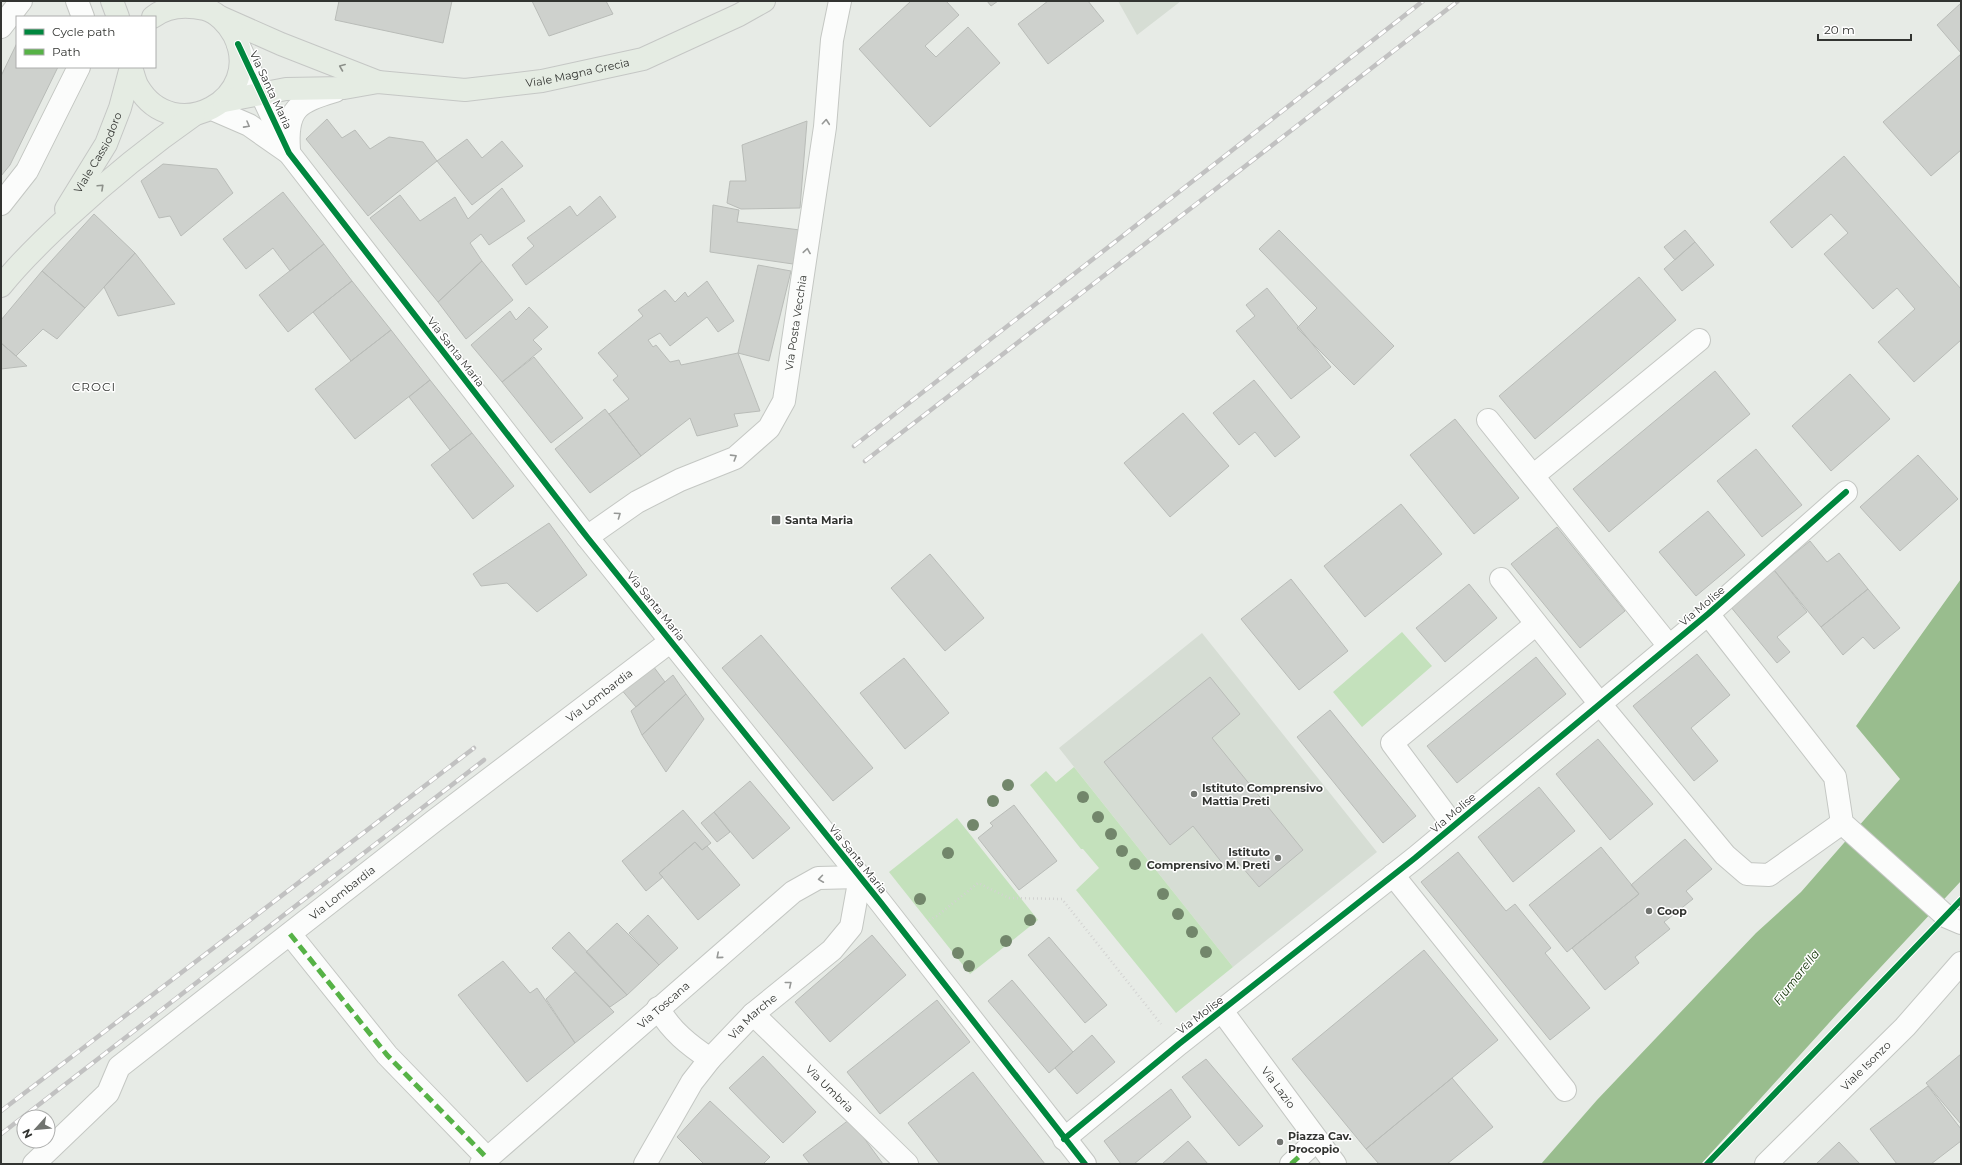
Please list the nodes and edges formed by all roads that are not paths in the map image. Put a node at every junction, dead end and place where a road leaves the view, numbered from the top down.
1 (21, 1) edge
2 (77, 1) edge
3 (112, 1) edge
4 (764, 1) edge
5 (840, 1) edge
6 (207, 9) edge
7 (83, 16) edge
8 (118, 16) edge
9 (154, 16) edge
10 (1, 26) edge
11 (238, 44) junction
12 (78, 68) edge
13 (131, 68) edge
14 (131, 68) edge
15 (378, 82) junction
16 (344, 88) junction
17 (263, 93) junction
18 (210, 108) junction
19 (289, 153) junction
20 (1, 204) edge
21 (52, 232) junction
22 (1, 286) edge
23 (1699, 340) dead end
24 (1488, 420) dead end
25 (1533, 476) junction
26 (1846, 492) dead end
27 (587, 537) junction
28 (1501, 579) dead end
29 (1708, 614) junction
30 (1536, 624) junction
31 (671, 641) junction
32 (1669, 646) junction
33 (1600, 704) junction
34 (1842, 823) junction
35 (1453, 825) junction
36 (1393, 875) junction
37 (860, 877) junction
38 (1954, 920) edge
39 (290, 934) junction
40 (1961, 963) edge
41 (658, 1008) junction
42 (1222, 1011) junction
43 (753, 1014) junction
44 (710, 1059) junction
45 (1565, 1090) dead end
46 (1064, 1139) junction
47 (1303, 1153) edge
48 (484, 1161) edge
49 (34, 1164) edge
50 (645, 1164) edge
51 (907, 1164) edge
52 (1085, 1164) edge
53 (1335, 1164) edge
54 (1766, 1164) edge

1 - 10 street
2 - 7 street
3 - 8 main road
4 - 15 main road, Viale Magna Grecia
27 -> 5 street, Via Posta Vecchia
6 - 9 main road, Viale Magna Grecia
6 - 11 main road
15 -> 6 main road, Viale Magna Grecia
11 - 17 street, Via Santa Maria
11 - 18 main road
12 - 20 street
13 - 18 main road
14 - 21 main road, Viale Cassiodoro
15 - 16 main road, Viale Magna Grecia
16 - 17 main road, Viale Magna Grecia
16 - 19 street
17 - 18 main road, Viale Magna Grecia
17 - 19 street, Via Santa Maria
18 -> 19 street, Via Santa Maria
21 -> 18 main road, Viale Cassiodoro
19 - 27 street, Via Santa Maria
21 - 22 main road, Viale Cassiodoro
23 - 25 street
24 - 25 street
25 - 32 street
26 - 29 street, Via Molise
27 - 31 street, Via Santa Maria
28 - 30 street
29 - 32 street, Via Molise
29 - 34 street
30 - 33 street
30 - 35 street, Via Molise
31 - 37 street, Via Santa Maria
31 - 39 street, Via Lombardia
32 - 33 street, Via Molise
33 - 34 street
33 - 35 street, Via Molise
34 - 38 street
35 - 36 street, Via Molise
36 - 42 street, Via Molise
36 - 45 street
37 -> 41 street, Via Toscana
43 -> 37 street, Via Marche
37 - 46 street, Via Santa Maria
39 - 48 street
39 - 49 street, Via Lombardia
40 - 54 street, Viale Isonzo
41 - 44 street
41 - 48 street, Via Toscana
42 - 46 street, Via Molise
42 - 47 street, Via Lazio
43 - 44 street, Via Marche
43 - 51 street, Via Umbria
44 - 50 street, Via Marche
46 - 52 street, Via Santa Maria
47 - 53 street, Via Lazio

